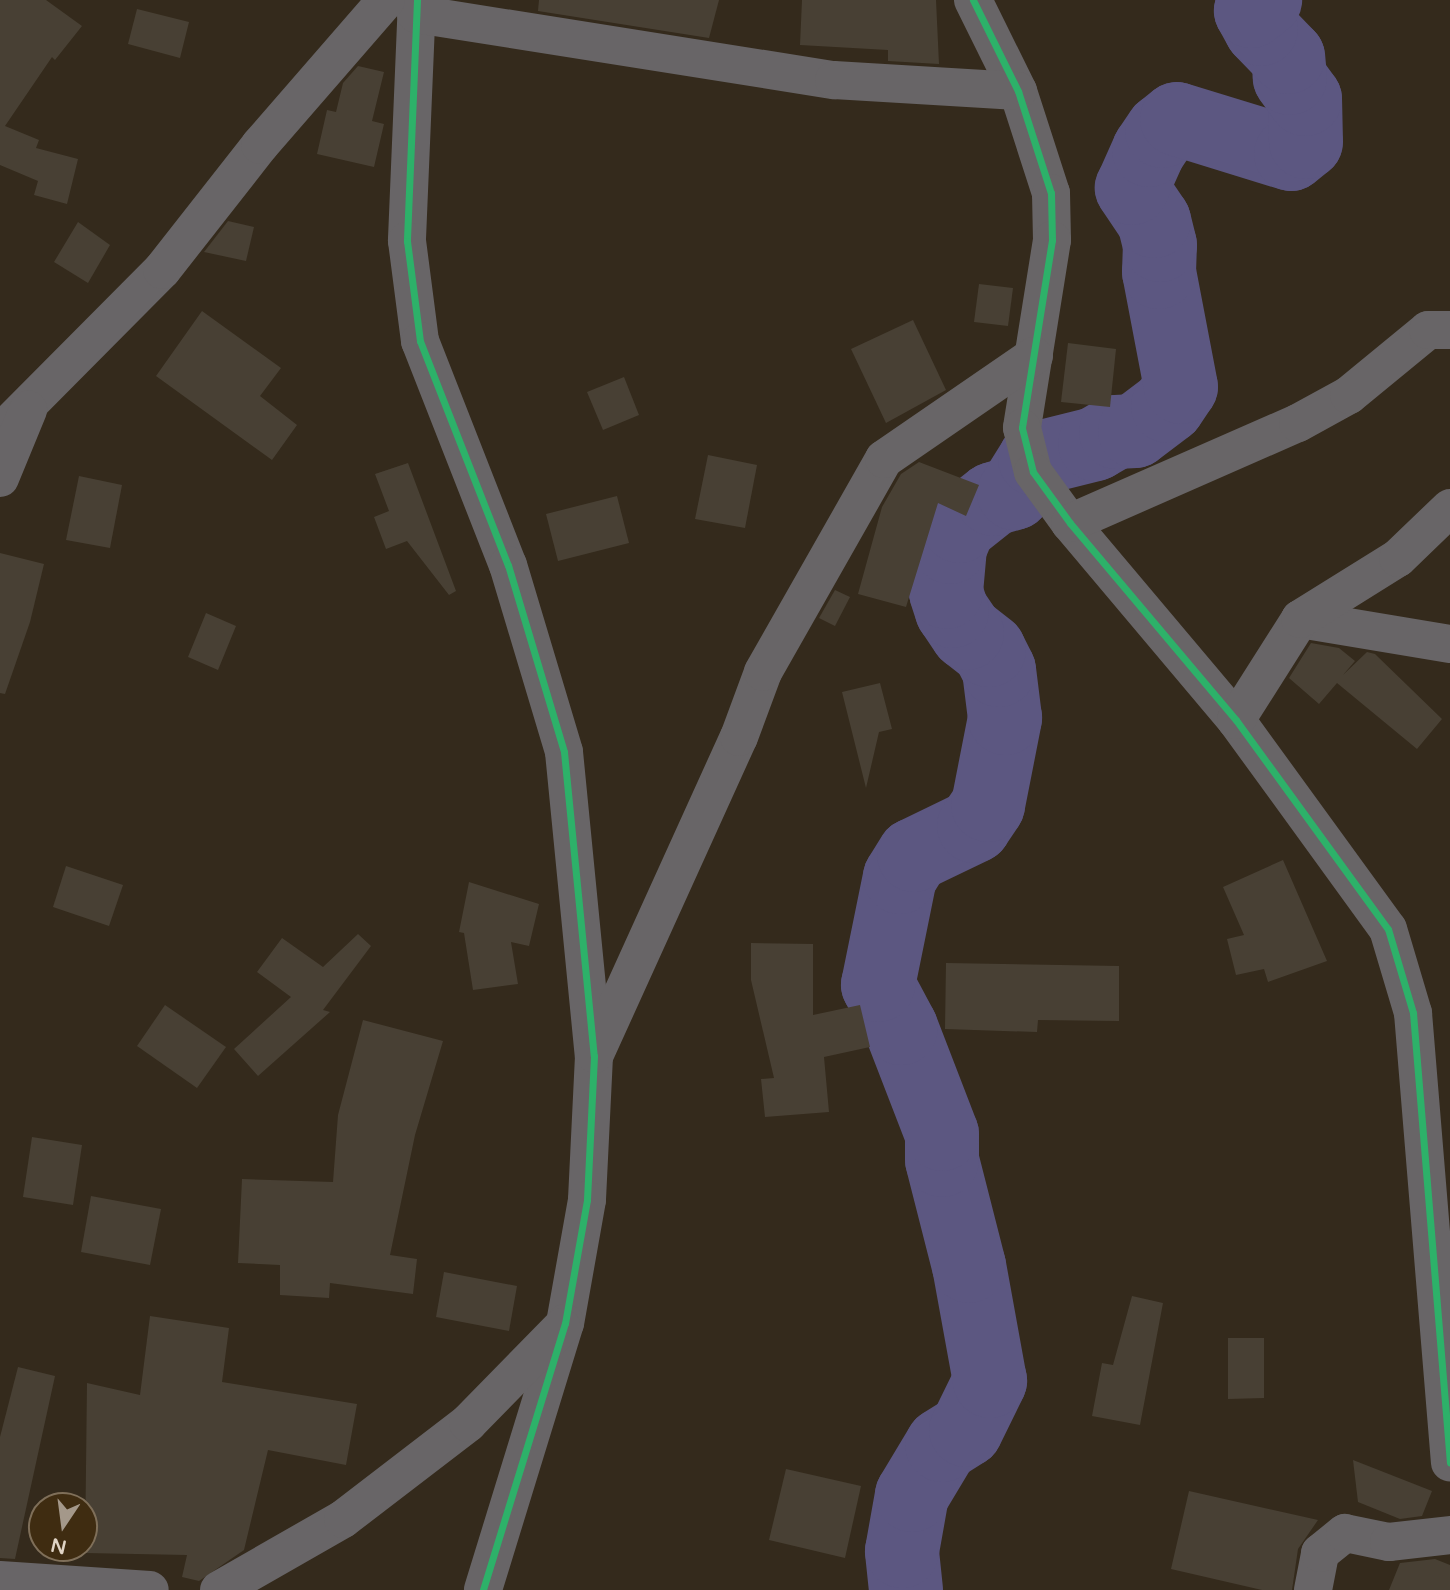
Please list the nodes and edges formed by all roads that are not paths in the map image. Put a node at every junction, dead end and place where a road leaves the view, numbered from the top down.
1 (973, 0) edge
2 (406, 5) edge
3 (1018, 91) junction
4 (1450, 330) edge
5 (1034, 356) junction
6 (34, 395) junction
7 (0, 433) edge
8 (0, 478) edge
9 (1450, 509) edge
10 (1070, 523) junction
11 (1300, 619) junction
12 (1450, 644) edge
13 (1236, 720) junction
14 (594, 1056) junction
15 (565, 1323) junction
16 (1450, 1462) edge
17 (1450, 1535) edge
18 (0, 1580) edge
19 (150, 1590) edge
20 (219, 1590) edge
21 (483, 1590) edge
22 (1313, 1590) edge

1 - 3 street
2 - 3 street
2 - 6 street
2 - 14 street
3 - 5 street
4 - 10 street
5 - 10 street
5 - 14 street
6 - 7 street
6 - 8 street
9 - 11 street
10 - 13 street
11 - 12 street
11 - 13 street
13 - 16 street
14 - 15 street
15 - 20 street
15 - 21 street
17 - 22 street
18 - 19 street

